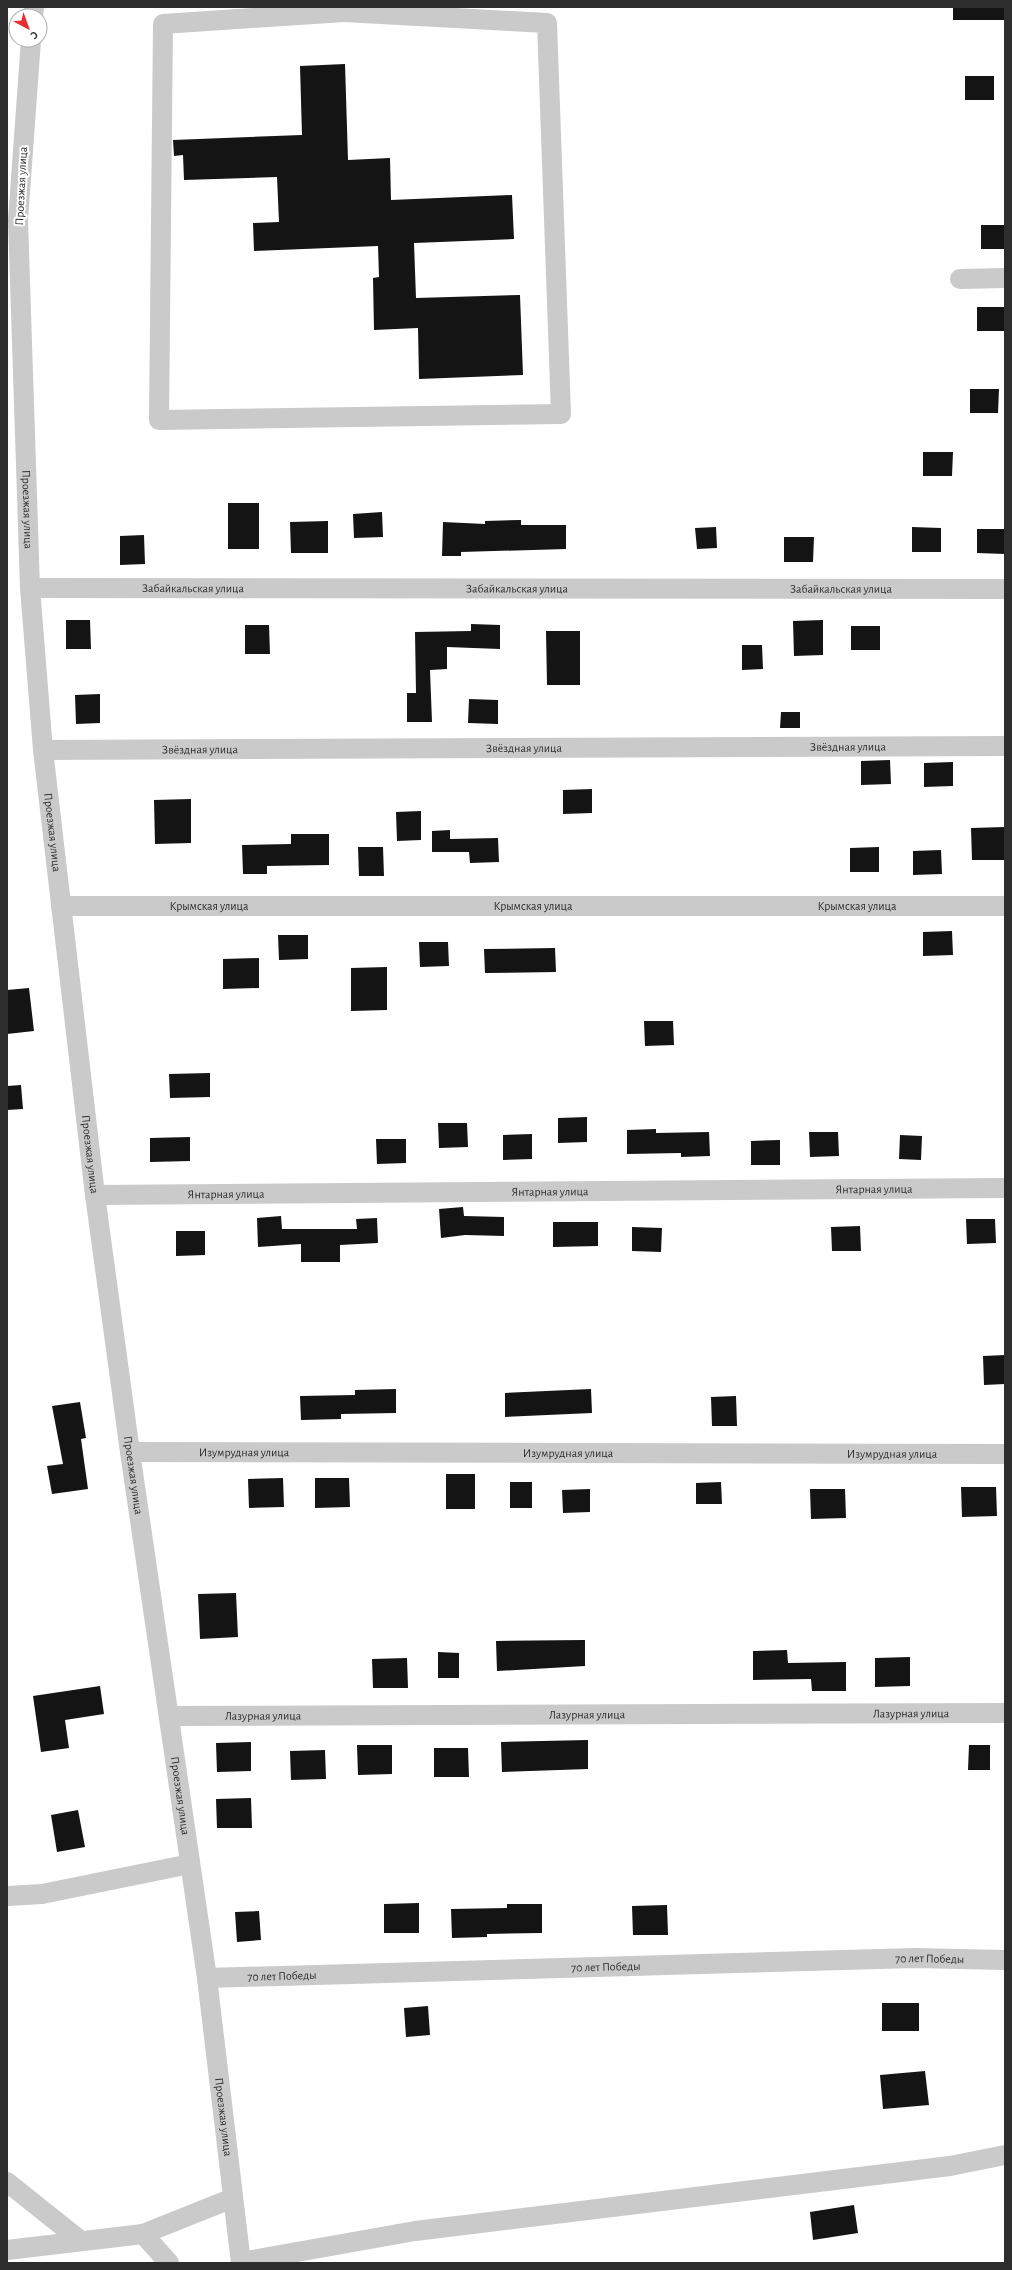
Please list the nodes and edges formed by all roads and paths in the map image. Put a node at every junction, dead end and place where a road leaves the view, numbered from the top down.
1 (345, 9) edge
2 (30, 48) edge
3 (13, 220) edge
4 (1005, 278) edge
5 (960, 279) dead end
6 (30, 588) junction
7 (1005, 589) edge
8 (1005, 746) edge
9 (43, 750) junction
10 (61, 906) junction
11 (1005, 906) edge
12 (1005, 1188) edge
13 (95, 1195) junction
14 (130, 1452) junction
15 (1005, 1454) edge
16 (1005, 1713) edge
17 (170, 1716) junction
18 (190, 1864) junction
19 (7, 1896) edge
20 (1005, 1960) edge
21 (207, 1978) junction
22 (1005, 2155) edge
23 (7, 2182) edge
24 (233, 2198) junction
25 (144, 2234) junction
26 (81, 2241) junction
27 (7, 2250) edge
28 (169, 2263) edge
29 (241, 2263) edge

1 - 1 street
2 - 3 street, Проезжая улица
3 - 6 street, Проезжая улица
4 - 5 street
6 - 7 street, Забайкальская улица
6 - 9 street, Проезжая улица
8 - 9 street, Звёздная улица
9 - 10 street, Проезжая улица
10 - 11 street, Крымская улица
10 - 13 street, Проезжая улица
12 - 13 street, Янтарная улица
13 - 14 street, Проезжая улица
14 - 15 street, Изумрудная улица
14 - 17 street, Проезжая улица
16 - 17 street, Лазурная улица
17 - 18 street, Проезжая улица
18 - 19 street
18 - 21 street, Проезжая улица
20 - 21 street, 70 лет Победы
21 - 24 street, Проезжая улица
22 - 29 street
23 - 26 street
24 - 25 street
24 - 29 street, Проезжая улица
25 - 26 street
25 - 28 street
26 - 27 street

